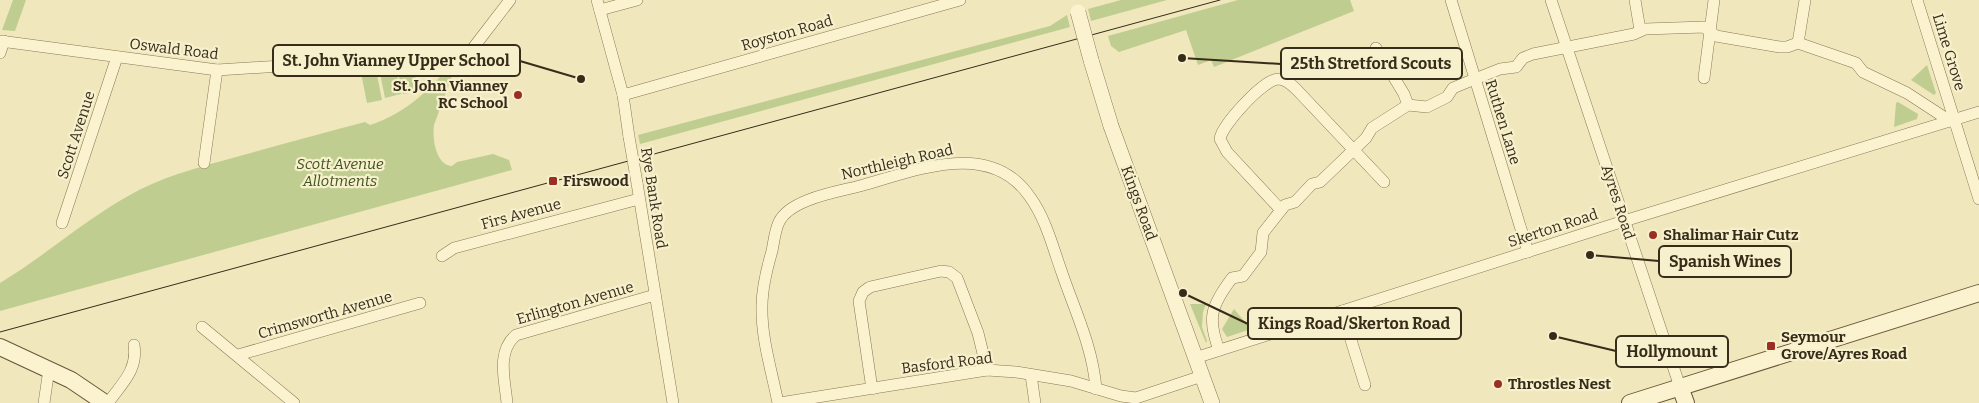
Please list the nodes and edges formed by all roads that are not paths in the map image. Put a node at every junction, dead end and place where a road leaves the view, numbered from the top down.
1 (510, 0) edge
2 (637, 0) edge
3 (960, 0) edge
4 (1451, 0) edge
5 (1551, 0) edge
6 (1635, 0) edge
7 (1714, 0) edge
8 (1805, 0) edge
9 (1917, 0) edge
10 (599, 5) edge
11 (1077, 6) edge
12 (1640, 30) junction
13 (1710, 31) junction
14 (2, 41) edge
15 (1798, 42) junction
16 (1566, 46) junction
17 (1376, 48) dead end
18 (470, 52) dead end
19 (0, 53) edge
20 (117, 57) junction
21 (346, 62) dead end
22 (217, 70) junction
23 (1704, 78) dead end
24 (1474, 79) junction
25 (623, 95) junction
26 (1408, 105) junction
27 (1979, 112) edge
28 (1952, 120) junction
29 (1353, 150) junction
30 (204, 164) dead end
31 (1384, 182) dead end
32 (639, 199) junction
33 (1979, 199) edge
34 (1281, 210) junction
35 (1624, 221) junction
36 (62, 223) dead end
37 (1528, 252) junction
38 (442, 256) dead end
39 (1979, 293) edge
40 (655, 296) junction
41 (420, 303) dead end
42 (1342, 312) junction
43 (202, 328) dead end
44 (134, 345) dead end
45 (2, 348) edge
46 (1219, 350) junction
47 (238, 355) junction
48 (1195, 358) junction
49 (49, 369) junction
50 (987, 370) junction
51 (1031, 375) junction
52 (1202, 376) junction
53 (1365, 385) dead end
54 (1680, 387) junction
55 (1096, 388) junction
56 (872, 389) junction
57 (101, 401) edge
58 (44, 403) edge
59 (294, 403) edge
60 (507, 403) edge
61 (673, 403) edge
62 (779, 403) edge
63 (1035, 403) edge
64 (1212, 403) edge
65 (1630, 403) edge
66 (1686, 403) edge

1 - 18 street
2 - 10 street
3 - 25 street, Royston Road
4 - 24 street, Ruthen Lane
5 - 16 street, Ayres Road
6 - 12 street
7 - 13 street
8 - 15 street
9 - 28 street, Lime Grove
10 - 25 street, Rye Bank Road
11 - 48 street, Kings Road, bridge
12 - 13 street
12 - 16 street
13 - 15 street
13 - 23 street
14 - 19 street
14 - 20 street, Oswald Road
15 - 28 street
16 - 24 street
16 - 35 street, Ayres Road
17 - 26 street
20 - 22 street, Oswald Road
20 - 36 street, Scott Avenue
21 - 22 street, Oswald Road
22 - 30 street
24 - 26 street
24 - 37 street, Ruthen Lane
25 - 32 street, Rye Bank Road, bridge
26 - 29 street
27 - 28 street, Skerton Road
28 - 33 street, Lime Grove
28 - 35 street, Skerton Road
29 - 31 street
29 - 34 street
29 - 34 street
32 - 38 street, Firs Avenue
32 - 40 street, Rye Bank Road
34 - 46 street
35 - 37 street, Skerton Road
35 - 54 street, Ayres Road
37 - 42 street, Skerton Road
39 - 54 main road
40 - 60 street, Erlington Avenue
40 - 61 street, Rye Bank Road
41 - 47 street, Crimsworth Avenue
42 - 46 street, Skerton Road
42 - 53 street
43 - 47 street
44 - 57 street
45 - 49 main road
46 - 48 street, Skerton Road
47 - 59 street
48 - 52 street, Kings Road
49 - 57 main road
49 - 58 street
50 - 51 street, Basford Road
50 - 56 street, Basford Road
50 - 56 street
51 - 55 street, Basford Road
51 - 63 street
52 - 55 street, Basford Road
52 - 64 street, Kings Road
54 - 65 main road
54 - 66 main road, Ayres Road
55 - 62 street, Northleigh Road
56 - 62 street, Basford Road

